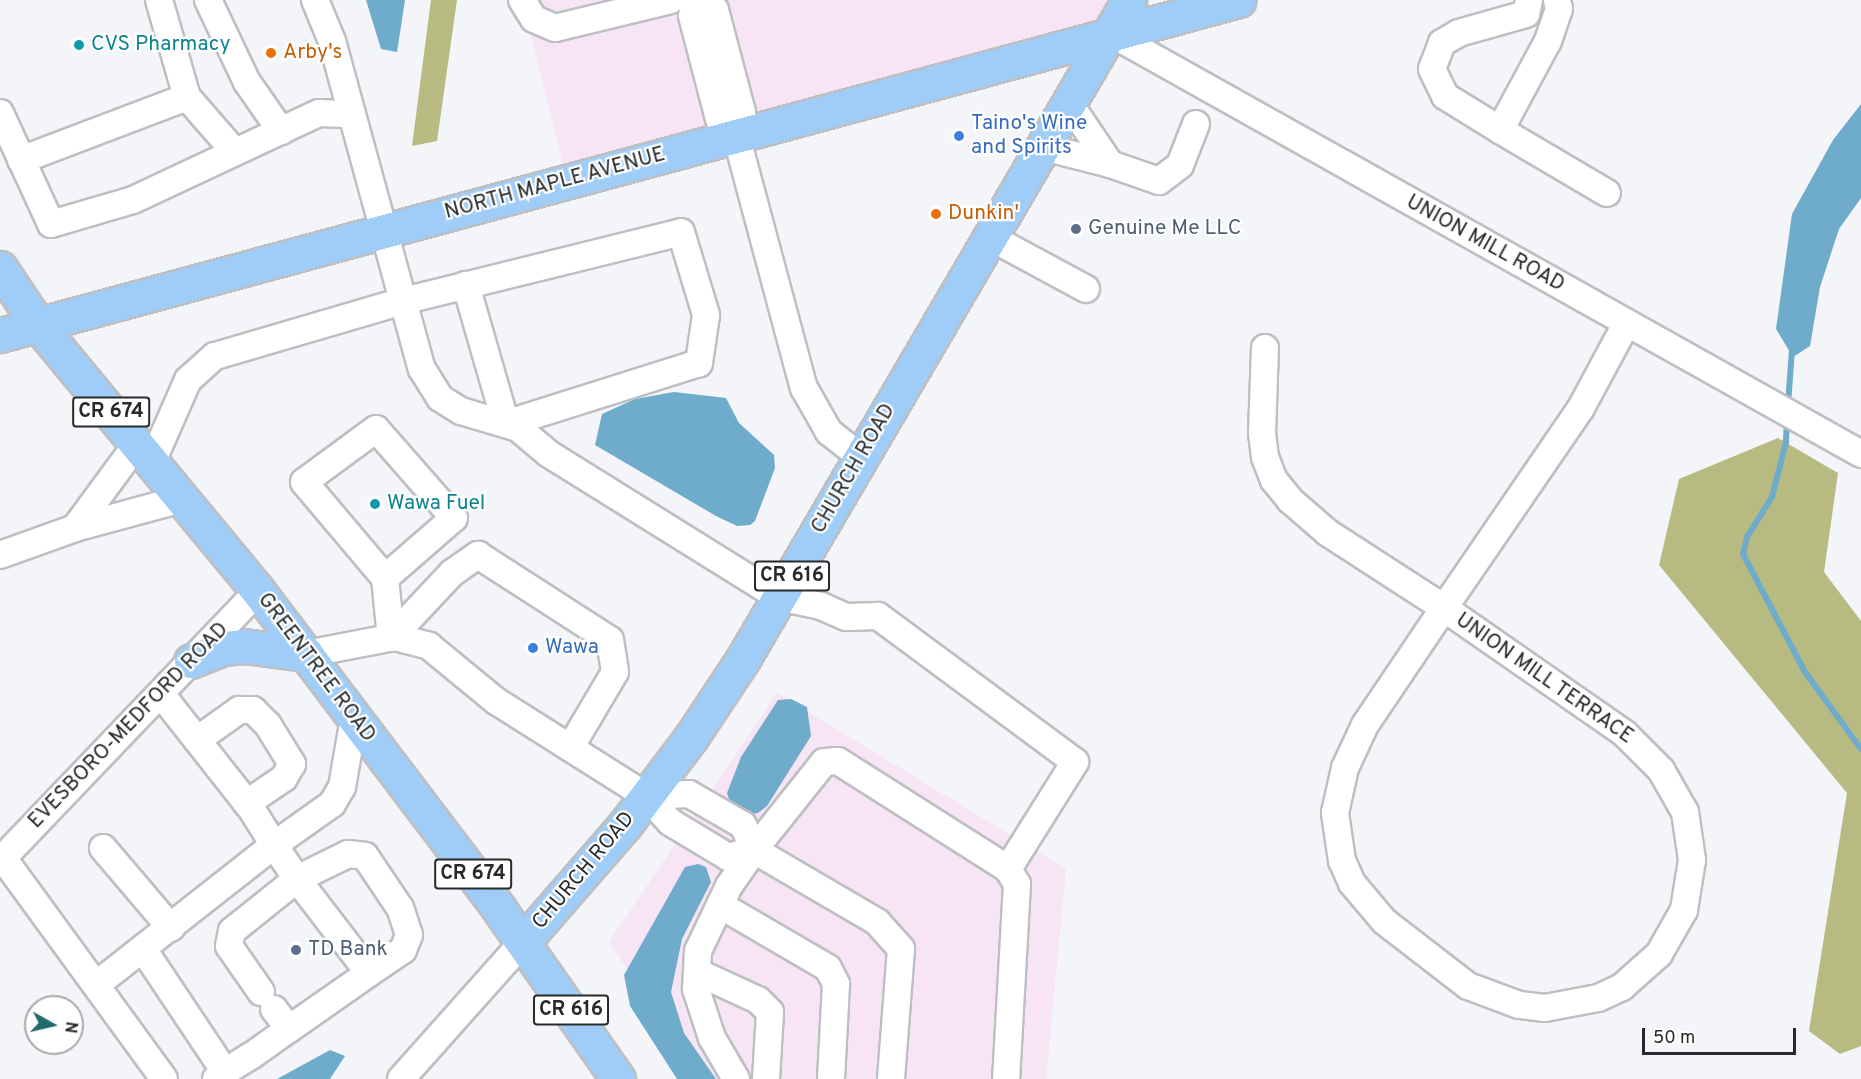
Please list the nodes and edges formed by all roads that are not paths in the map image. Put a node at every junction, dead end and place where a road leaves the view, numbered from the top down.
1 (159, 0) edge
2 (208, 0) edge
3 (315, 0) edge
4 (522, 0) edge
5 (671, 0) edge
6 (696, 0) edge
7 (705, 0) edge
8 (1129, 0) edge
9 (1239, 0) edge
10 (1529, 0) edge
11 (1557, 0) edge
12 (596, 9) edge
13 (1110, 33) junction
14 (1204, 86) junction
15 (187, 97) junction
16 (1231, 102) junction
17 (1069, 103) junction
18 (0, 113) edge
19 (352, 114) junction
20 (1196, 124) junction
21 (1500, 130) junction
22 (281, 131) junction
23 (736, 135) junction
24 (1043, 147) junction
25 (235, 152) junction
26 (21, 160) junction
27 (1110, 164) junction
28 (1607, 193) dead end
29 (384, 231) junction
30 (990, 237) junction
31 (0, 268) edge
32 (466, 285) junction
33 (1086, 290) dead end
34 (403, 301) junction
35 (1626, 324) junction
36 (38, 325) junction
37 (0, 335) edge
38 (1265, 348) dead end
39 (506, 423) junction
40 (145, 453) junction
41 (1861, 454) edge
42 (861, 457) junction
43 (182, 499) junction
44 (454, 518) junction
45 (75, 528) junction
46 (0, 555) edge
47 (478, 555) junction
48 (385, 578) junction
49 (258, 591) junction
50 (779, 597) junction
51 (1444, 608) junction
52 (391, 638) junction
53 (306, 654) junction
54 (191, 661) junction
55 (161, 694) junction
56 (354, 718) junction
57 (197, 740) junction
58 (570, 748) junction
59 (646, 796) junction
60 (247, 803) junction
61 (274, 845) junction
62 (103, 848) dead end
63 (754, 850) junction
64 (2, 859) edge
65 (1008, 869) junction
66 (297, 879) junction
67 (720, 905) junction
68 (171, 928) junction
69 (523, 942) junction
70 (143, 949) junction
71 (697, 972) junction
72 (369, 973) junction
73 (96, 985) junction
74 (289, 1029) junction
75 (221, 1075) edge
76 (164, 1079) edge
77 (401, 1079) edge
78 (618, 1079) edge
79 (736, 1079) edge
80 (766, 1079) edge
81 (831, 1079) edge
82 (891, 1079) edge
83 (1006, 1079) edge

1 - 15 street
2 - 22 street
3 - 19 street
4 - 12 street
5 - 12 street
6 - 23 street
7 - 23 street
8 - 13 main road, CHURCH ROAD / CR 616
9 - 13 main road, NORTH MAPLE AVENUE
10 - 21 street
11 - 21 street
13 - 14 street, UNION MILL ROAD
13 - 17 main road, CHURCH ROAD / CR 616
13 - 23 main road, NORTH MAPLE AVENUE
14 - 16 street, UNION MILL ROAD
14 - 20 street
15 - 25 street
15 - 26 street
16 - 20 street
16 - 35 street, UNION MILL ROAD
17 - 24 main road, CHURCH ROAD / CR 616
17 - 27 street
18 - 26 street
19 - 22 street
19 - 29 street
20 - 27 street
21 - 28 street
22 - 25 street
23 - 29 main road, NORTH MAPLE AVENUE
23 - 42 street
24 - 27 street
24 - 30 main road, CHURCH ROAD / CR 616
25 - 26 street
29 - 34 street
29 - 36 main road, NORTH MAPLE AVENUE
30 - 33 street
30 - 42 main road, CHURCH ROAD / CR 616
31 - 36 main road, GREENTREE ROAD
32 - 34 street
32 - 39 street
32 - 39 street
34 - 39 street
34 - 40 street
35 - 41 street, UNION MILL ROAD
35 - 51 street, UNION MILL TERRACE
36 - 37 main road, NORTH MAPLE AVENUE
36 - 40 main road, GREENTREE ROAD / CR 674
38 - 51 street
39 - 50 street
40 - 43 main road, GREENTREE ROAD / CR 674
40 - 45 street
42 - 50 main road, CHURCH ROAD / CR 616
43 - 45 street
43 - 49 main road, GREENTREE ROAD / CR 674
44 - 47 street
44 - 48 street
44 - 48 street
45 - 46 street
47 - 52 street
47 - 58 street
48 - 52 street
49 - 53 main road, GREENTREE ROAD / CR 674
49 - 54 street, EVESBORO-MEDFORD ROAD
50 - 59 main road, CHURCH ROAD / CR 616
50 - 65 street
51 - 51 street, UNION MILL TERRACE
52 - 53 street
52 - 58 street
53 - 54 main road
53 - 56 main road, GREENTREE ROAD / CR 674
54 - 55 street, EVESBORO-MEDFORD ROAD
55 - 57 street
55 - 64 street, EVESBORO-MEDFORD ROAD
56 - 61 street
56 - 69 main road, GREENTREE ROAD / CR 674
57 - 60 street
57 - 60 street
58 - 59 street
59 - 63 street
59 - 63 street
59 - 69 main road, CHURCH ROAD / CR 616
60 - 61 street
61 - 66 street
61 - 68 street
62 - 68 street
63 - 65 street
63 - 67 street
63 - 82 street
64 - 73 street
65 - 83 street
66 - 72 street
66 - 72 street
66 - 74 street
67 - 71 street
67 - 81 street
68 - 70 street
69 - 77 street
69 - 78 main road, GREENTREE ROAD / CR 616
70 - 73 street
70 - 75 street
71 - 79 street
71 - 80 street
72 - 74 street
73 - 76 street
74 - 75 street

